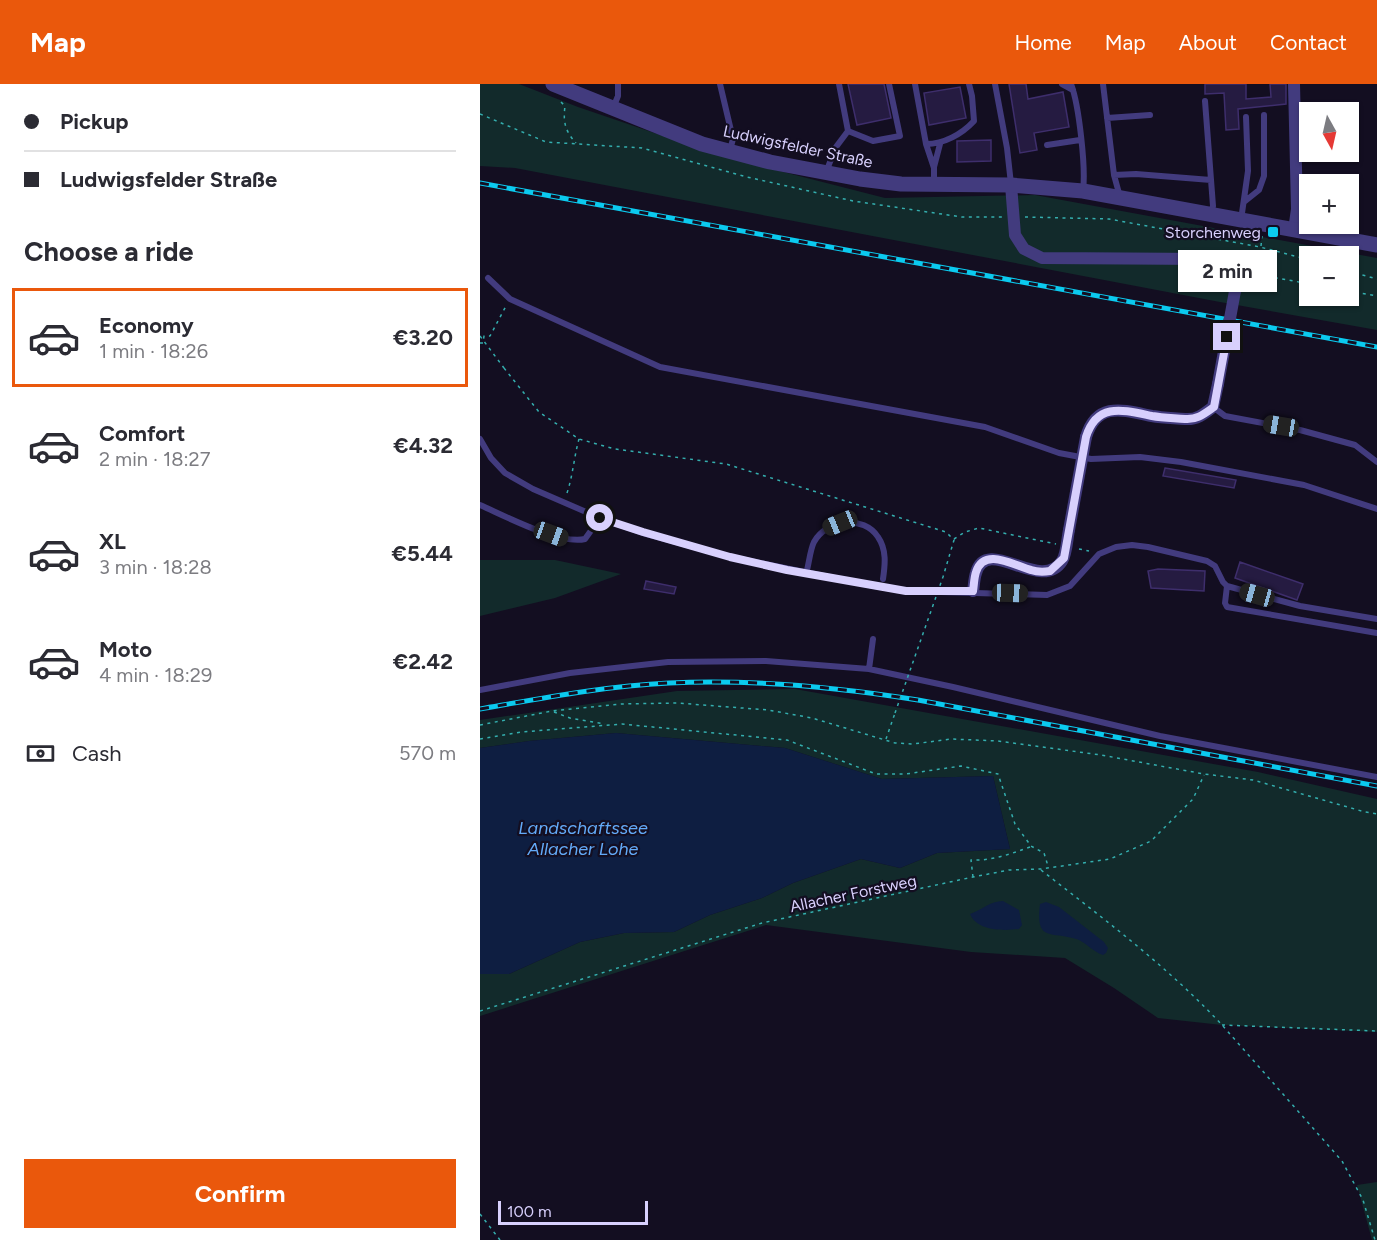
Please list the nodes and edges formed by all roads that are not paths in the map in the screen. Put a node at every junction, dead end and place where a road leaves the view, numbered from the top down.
1 (618, 84) edge
2 (720, 84) edge
3 (839, 84) edge
4 (890, 84) edge
5 (915, 84) edge
6 (969, 84) edge
7 (995, 84) edge
8 (1062, 84) edge
9 (1103, 84) edge
10 (1294, 84) edge
11 (1072, 87) edge
12 (555, 91) edge
13 (1205, 101) dead end
14 (613, 109) junction
15 (1150, 115) dead end
16 (1264, 115) dead end
17 (1245, 117) dead end
18 (1107, 118) junction
19 (848, 131) junction
20 (1080, 140) junction
21 (926, 144) junction
22 (940, 144) junction
23 (1047, 145) dead end
24 (729, 152) junction
25 (934, 168) junction
26 (826, 173) junction
27 (1114, 175) junction
28 (1211, 180) junction
29 (934, 185) junction
30 (1011, 185) junction
31 (1083, 191) junction
32 (1121, 198) junction
33 (1243, 202) junction
34 (1211, 215) junction
35 (1241, 220) junction
36 (1294, 230) junction
37 (1377, 245) edge
38 (488, 278) dead end
39 (1214, 407) junction
40 (480, 439) edge
41 (1377, 462) edge
42 (480, 505) edge
43 (1377, 509) edge
44 (600, 518) junction
45 (806, 574) junction
46 (884, 579) dead end
47 (1227, 586) junction
48 (973, 591) junction
49 (1377, 619) edge
50 (1377, 633) edge
51 (873, 639) dead end
52 (869, 669) junction
53 (480, 690) edge
54 (1377, 777) edge

1 - 14 lane
2 - 24 lane
3 - 19 lane
4 - 19 lane
5 - 21 lane
6 - 22 lane
7 - 30 lane
8 - 11 lane
9 - 18 lane
10 - 36 street
11 - 20 lane
12 - 14 street, Ludwigsfelder Straße
13 - 28 lane
14 - 24 street, Ludwigsfelder Straße
15 - 18 lane
16 - 33 lane
17 - 33 lane
18 - 27 lane
19 - 26 lane
20 - 23 lane
20 - 31 lane
21 - 22 lane
21 - 25 lane
22 - 25 lane
24 - 26 street, Ludwigsfelder Straße
25 - 29 lane
26 - 29 street, Ludwigsfelder Straße
27 - 28 lane
27 - 32 lane
28 - 34 lane
29 - 30 street, Ludwigsfelder Straße
30 - 31 street, Ludwigsfelder Straße
30 - 39 street, bridge
31 - 32 street, Ludwigsfelder Straße
32 - 34 street, Ludwigsfelder Straße
33 - 35 lane
34 - 35 street, Ludwigsfelder Straße
35 - 36 street, Ludwigsfelder Straße
36 - 37 street, Ludwigsfelder Straße
38 - 43 lane
39 - 41 lane
39 - 48 street, bridge
40 - 44 lane
42 - 44 lane
44 - 45 lane
45 - 46 lane
45 - 48 lane
47 - 48 lane
47 - 49 lane
47 - 50 lane
51 - 52 lane
52 - 53 lane
52 - 54 lane

